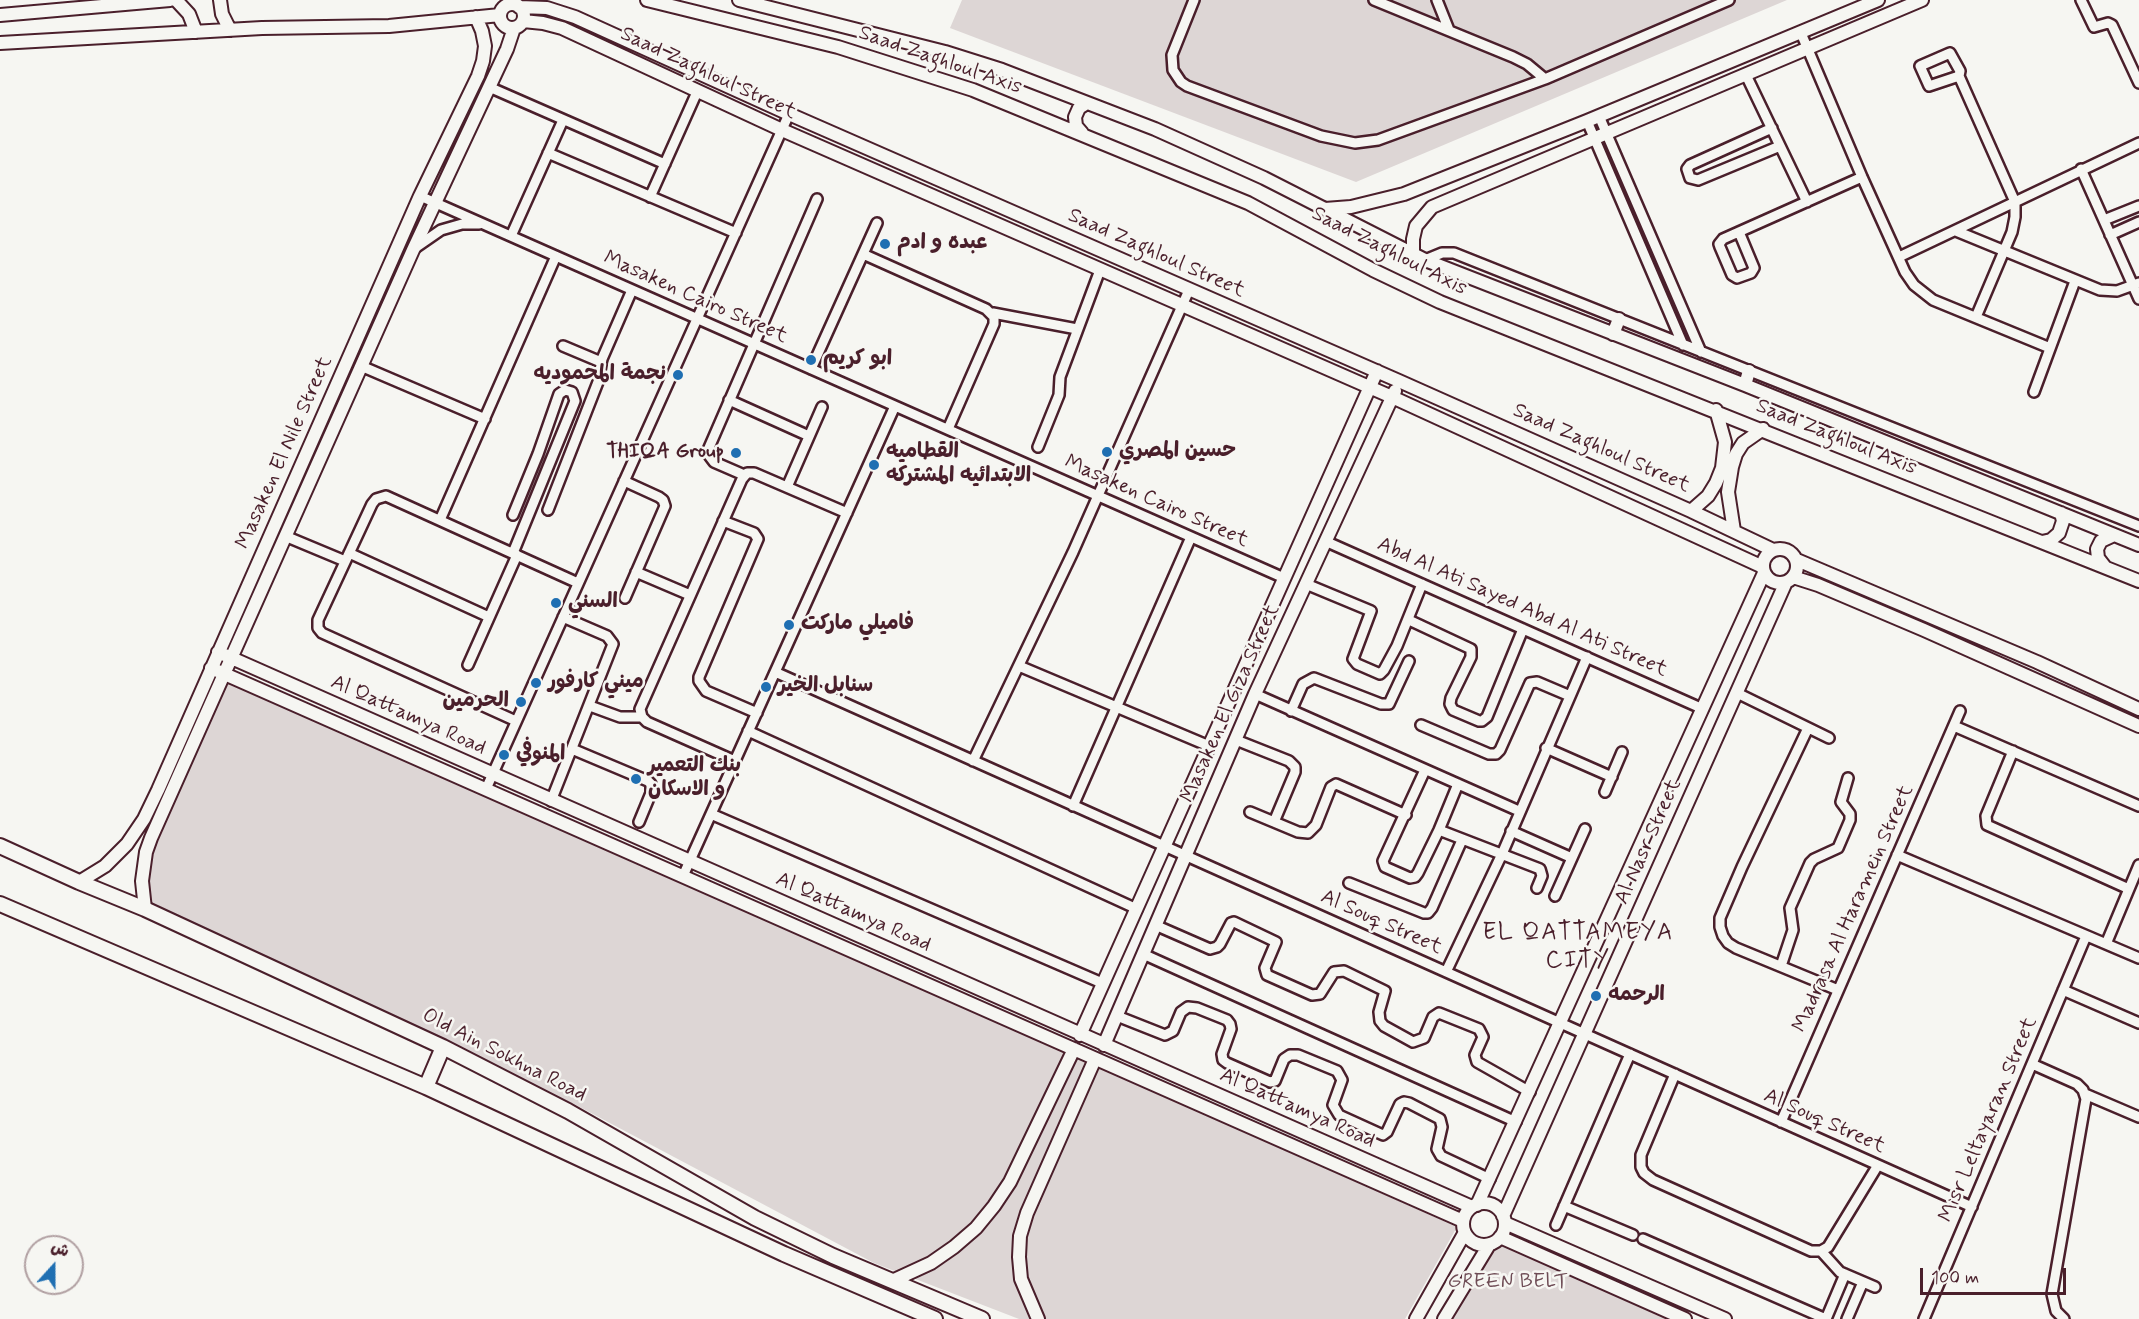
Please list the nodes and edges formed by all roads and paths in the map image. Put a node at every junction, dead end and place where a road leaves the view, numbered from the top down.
1 (170, 0) edge
2 (176, 0) edge
3 (220, 0) edge
4 (647, 0) edge
5 (739, 0) edge
6 (1194, 0) edge
7 (1374, 0) edge
8 (1437, 0) edge
9 (1729, 0) edge
10 (1878, 0) edge
11 (1922, 0) edge
12 (2081, 0) edge
13 (519, 7) junction
14 (0, 15) edge
15 (500, 15) junction
16 (476, 17) junction
17 (519, 25) junction
18 (601, 29) junction
19 (230, 30) junction
20 (1449, 30) junction
21 (196, 32) junction
22 (1801, 33) junction
23 (0, 43) edge
24 (595, 43) junction
25 (1808, 49) junction
26 (1746, 75) junction
27 (1959, 76) junction
28 (1545, 79) junction
29 (2139, 83) edge
30 (489, 87) junction
31 (697, 92) junction
32 (1087, 103) junction
33 (789, 114) junction
34 (1599, 116) junction
35 (564, 120) junction
36 (1587, 121) junction
37 (1772, 129) junction
38 (782, 130) junction
39 (1082, 133) junction
40 (1600, 136) junction
41 (2139, 143) edge
42 (1780, 146) junction
43 (1725, 150) junction
44 (549, 153) junction
45 (665, 164) junction
46 (1732, 166) junction
47 (2081, 169) junction
48 (1862, 177) junction
49 (1419, 188) junction
50 (420, 196) junction
51 (650, 197) junction
52 (817, 199) dead end
53 (1807, 202) junction
54 (2015, 202) junction
55 (435, 203) junction
56 (2139, 206) edge
57 (1432, 207) junction
58 (1324, 209) junction
59 (2104, 220) junction
60 (2139, 222) edge
61 (877, 223) dead end
62 (484, 224) junction
63 (1956, 231) junction
64 (1738, 232) junction
65 (736, 233) junction
66 (2110, 235) junction
67 (511, 236) junction
68 (414, 250) junction
69 (2003, 251) junction
70 (863, 254) junction
71 (1413, 254) junction
72 (556, 256) junction
73 (1899, 257) junction
74 (1425, 260) junction
75 (1100, 270) junction
76 (2075, 281) junction
77 (2136, 285) edge
78 (632, 290) junction
79 (1189, 290) junction
80 (2139, 299) edge
81 (1182, 305) junction
82 (993, 313) junction
83 (1976, 317) junction
84 (697, 318) junction
85 (1619, 319) junction
86 (1077, 329) junction
87 (1613, 334) junction
88 (753, 343) junction
89 (1683, 345) junction
90 (563, 346) dead end
91 (2050, 348) junction
92 (1701, 351) junction
93 (601, 362) junction
94 (361, 366) junction
95 (811, 369) junction
96 (1377, 371) junction
97 (1749, 371) junction
98 (1399, 381) junction
99 (1744, 385) junction
100 (1369, 387) junction
101 (2034, 392) dead end
102 (1392, 397) junction
103 (729, 400) junction
104 (895, 406) junction
105 (822, 407) dead end
106 (1716, 410) junction
107 (484, 419) junction
108 (948, 429) junction
109 (1763, 429) junction
110 (809, 436) junction
111 (1038, 447) dead end
112 (538, 454) junction
113 (551, 460) junction
114 (744, 475) junction
115 (624, 482) junction
116 (787, 487) junction
117 (1097, 495) junction
118 (548, 510) dead end
119 (1691, 511) junction
120 (847, 513) junction
121 (2061, 513) junction
122 (513, 515) dead end
123 (440, 520) junction
124 (723, 520) junction
125 (2139, 526) edge
126 (1734, 531) junction
127 (2114, 535) junction
128 (285, 536) junction
129 (1191, 537) junction
130 (1325, 541) junction
131 (2042, 542) junction
132 (2139, 545) edge
133 (1773, 550) junction
134 (515, 554) junction
135 (347, 557) junction
136 (1797, 560) junction
137 (2107, 568) junction
138 (1763, 570) junction
139 (636, 572) junction
140 (1284, 578) junction
141 (1790, 580) junction
142 (2139, 580) edge
143 (578, 583) junction
144 (1306, 584) junction
145 (1422, 584) junction
146 (690, 595) junction
147 (625, 598) dead end
148 (489, 617) junction
149 (563, 617) junction
150 (1408, 620) junction
151 (1523, 629) junction
152 (224, 655) junction
153 (1587, 657) junction
154 (1409, 661) dead end
155 (468, 665) dead end
156 (1019, 666) junction
157 (211, 668) junction
158 (775, 672) junction
159 (224, 674) junction
160 (1737, 693) junction
161 (1256, 694) junction
162 (1570, 696) junction
163 (590, 706) junction
164 (1117, 706) junction
165 (1703, 709) junction
166 (2139, 709) edge
167 (1291, 711) junction
168 (1960, 711) dead end
169 (757, 713) junction
170 (642, 717) junction
171 (516, 721) junction
172 (1421, 725) dead end
173 (1954, 726) junction
174 (2139, 726) edge
175 (1808, 728) junction
176 (748, 731) junction
177 (1829, 738) dead end
178 (1236, 740) junction
179 (1209, 746) junction
180 (1546, 748) junction
181 (572, 749) junction
182 (2013, 751) junction
183 (1622, 752) dead end
184 (735, 761) junction
185 (973, 761) junction
186 (1425, 770) junction
187 (492, 775) junction
188 (1612, 777) junction
189 (1848, 778) dead end
190 (1458, 784) junction
191 (486, 789) junction
192 (1605, 792) dead end
193 (551, 801) junction
194 (1073, 806) junction
195 (2139, 806) edge
196 (1519, 811) junction
197 (1250, 812) dead end
198 (711, 814) junction
199 (1406, 814) junction
200 (639, 822) dead end
201 (1274, 822) junction
202 (1439, 830) junction
203 (1584, 830) dead end
204 (1511, 831) junction
205 (1462, 840) junction
206 (0, 846) edge
207 (1164, 846) junction
208 (1502, 854) junction
209 (1897, 855) junction
210 (1186, 856) junction
211 (1572, 858) junction
212 (690, 862) junction
213 (2139, 865) edge
214 (683, 876) junction
215 (79, 882) junction
216 (1349, 883) dead end
217 (1537, 888) dead end
218 (2129, 889) junction
219 (1555, 896) dead end
220 (0, 904) edge
221 (146, 909) junction
222 (1137, 909) junction
223 (1155, 925) junction
224 (2086, 936) junction
225 (2106, 944) junction
226 (1143, 954) junction
227 (2139, 958) edge
228 (1781, 966) junction
229 (1446, 972) junction
230 (1102, 983) junction
231 (1838, 990) junction
232 (2063, 990) junction
233 (1116, 1016) junction
234 (1561, 1023) junction
235 (2139, 1023) edge
236 (1584, 1034) junction
237 (1080, 1035) junction
238 (1104, 1045) junction
239 (443, 1047) junction
240 (1074, 1049) junction
241 (1630, 1054) junction
242 (1095, 1059) junction
243 (2032, 1064) junction
244 (1675, 1074) junction
245 (426, 1087) junction
246 (1530, 1092) junction
247 (2085, 1094) junction
248 (2139, 1117) edge
249 (1516, 1122) junction
250 (1780, 1122) junction
251 (1878, 1165) junction
252 (1491, 1179) junction
253 (1474, 1206) junction
254 (1564, 1206) junction
255 (1972, 1207) junction
256 (1504, 1220) junction
257 (1556, 1225) dead end
258 (1464, 1228) junction
259 (1633, 1235) dead end
260 (1500, 1238) junction
261 (1643, 1239) dead end
262 (1489, 1245) junction
263 (1821, 1251) junction
264 (1845, 1274) junction
265 (892, 1281) junction
266 (1863, 1282) junction
267 (1875, 1287) dead end
268 (935, 1319) edge
269 (982, 1319) edge
270 (1038, 1319) edge
271 (1416, 1319) edge
272 (1444, 1319) edge
273 (1685, 1319) edge
274 (1725, 1319) edge
275 (1826, 1319) edge
276 (1847, 1319) edge
277 (1924, 1319) edge
278 (2064, 1319) edge

1 - 14 street
2 - 21 street
3 - 19 street
4 - 39 street, Saad Zaghloul Axis
5 - 32 street, Saad Zaghloul Axis
6 - 28 street
7 - 20 street
8 - 20 street
9 - 28 street
10 - 22 street
11 - 25 street
12 - 29 street
13 - 15 street
13 - 17 street
13 - 18 street, Saad Zaghloul Street
15 - 16 street
15 - 17 street
16 - 19 street
16 - 50 street, Masaken El Nile Street
17 - 24 street, Saad Zaghloul Street
17 - 30 street, Masaken El Nile Street
18 - 24 street
18 - 33 street, Saad Zaghloul Street
19 - 21 street
20 - 28 street
21 - 23 street
22 - 25 street
22 - 34 street
24 - 31 street, Saad Zaghloul Street
25 - 26 street
25 - 48 street
26 - 37 street
26 - 40 street
27 - 27 street
27 - 54 street
30 - 35 street
30 - 55 street, Masaken El Nile Street
31 - 38 street, Saad Zaghloul Street
31 - 45 street
32 - 39 street
32 - 58 street, Saad Zaghloul Axis
33 - 38 street
33 - 79 street, Saad Zaghloul Street
34 - 36 street
34 - 40 street
35 - 44 street
35 - 45 street
36 - 40 street
36 - 49 street
37 - 42 street
37 - 43 street
38 - 65 street
38 - 75 street, Saad Zaghloul Street
39 - 106 street, Saad Zaghloul Axis
40 - 57 street
40 - 89 street
40 - 92 street
41 - 47 street
42 - 46 street
42 - 53 street
43 - 46 street
43 - 46 street
44 - 51 street
44 - 67 street
45 - 51 street
47 - 54 street
47 - 59 street
48 - 53 street
48 - 73 street
49 - 57 street
49 - 58 street
50 - 55 street, Masaken Cairo Street
50 - 152 street, Masaken El Nile Street
51 - 65 street
52 - 88 street
53 - 64 street
54 - 63 street
54 - 69 street
55 - 62 street, Masaken Cairo Street
55 - 68 street, Masaken El Nile Street
56 - 59 street
57 - 71 street
58 - 71 street, Saad Zaghloul Axis
59 - 66 street
60 - 66 street
61 - 70 street
62 - 67 street, Masaken Cairo Street
62 - 68 street
63 - 69 street
63 - 73 street
64 - 64 street
65 - 84 street
66 - 77 street
67 - 72 street, Masaken Cairo Street
68 - 94 street, Masaken El Nile Street
69 - 76 street
69 - 83 street
70 - 82 street
70 - 95 street
71 - 74 street, Saad Zaghloul Axis
72 - 78 street, Masaken Cairo Street
72 - 107 street
73 - 83 street
74 - 85 street
74 - 87 street, Saad Zaghloul Axis
75 - 81 street, Saad Zaghloul Street
75 - 86 street
76 - 77 street
76 - 91 street
77 - 80 street
78 - 84 street, Masaken Cairo Street
78 - 93 street
79 - 81 street
79 - 96 street, Saad Zaghloul Street
81 - 100 street, Saad Zaghloul Street
81 - 117 street
82 - 86 street
82 - 108 street
83 - 91 street
84 - 88 street, Masaken Cairo Street
84 - 115 street
85 - 87 street
85 - 89 street
86 - 111 street
87 - 99 street, Saad Zaghloul Axis
88 - 95 street, Masaken Cairo Street
88 - 103 street
89 - 92 street
90 - 93 street
91 - 101 street
92 - 97 street
93 - 118 street
94 - 107 street
94 - 128 street, Masaken El Nile Street
95 - 104 street, Masaken Cairo Street
96 - 98 street, Saad Zaghloul Street
96 - 100 street, Masaken El Giza Street
97 - 99 street
97 - 125 street
98 - 102 street, Masaken El Giza Street
98 - 119 street, Saad Zaghloul Street
99 - 121 street, Saad Zaghloul Axis
100 - 102 street, Saad Zaghloul Street
100 - 140 street, Masaken El Giza Street
102 - 130 street, Masaken El Giza Street
102 - 138 street, Saad Zaghloul Street
103 - 110 street
103 - 114 street
104 - 108 street, Masaken Cairo Street
104 - 120 street
105 - 110 street
106 - 109 street, Saad Zaghloul Axis
106 - 119 street
107 - 123 street
108 - 117 street, Masaken Cairo Street
109 - 126 street
109 - 131 street, Saad Zaghloul Axis
110 - 116 street
112 - 113 street
112 - 113 street
112 - 122 street
113 - 134 street
114 - 116 street
114 - 124 street
115 - 139 street
115 - 143 street
116 - 120 street
117 - 129 street, Masaken Cairo Street
117 - 156 street
119 - 126 street, Saad Zaghloul Street
120 - 158 street
121 - 127 street, Saad Zaghloul Axis
121 - 131 street
123 - 134 street
123 - 135 street
124 - 146 street
124 - 169 street
126 - 133 street, Saad Zaghloul Street
127 - 132 street, Saad Zaghloul Axis
127 - 137 street
128 - 135 street
128 - 152 street, Masaken El Nile Street
129 - 140 street, Masaken Cairo Street
129 - 164 street
130 - 144 street, Masaken El Giza Street
130 - 145 street, Abd Al Ati Sayed Abd Al Ati Street
131 - 137 street, Saad Zaghloul Axis
133 - 136 street
133 - 138 street
134 - 143 street
134 - 148 street
135 - 148 street
135 - 171 street
136 - 141 street
136 - 166 street
137 - 142 street, Saad Zaghloul Axis
138 - 141 street
138 - 165 street, Al Nasr Street
139 - 146 street
139 - 147 street
140 - 179 street, Masaken El Giza Street
141 - 160 street, Al Nasr Street
141 - 174 street
143 - 149 street
144 - 150 street
144 - 161 street, Masaken El Giza Street
145 - 150 street
145 - 151 street, Abd Al Ati Sayed Abd Al Ati Street
146 - 170 street
148 - 155 street
149 - 163 street
149 - 171 street
150 - 151 street
151 - 153 street, Abd Al Ati Sayed Abd Al Ati Street
152 - 157 street, Masaken El Nile Street
152 - 159 street, Masaken El Nile Street
152 - 187 street, Al Qattamya Road
153 - 162 street
153 - 165 street, Abd Al Ati Sayed Abd Al Ati Street
154 - 167 street
156 - 164 street
156 - 185 street
157 - 159 street, Al Qattamya Road
157 - 215 street, Masaken El Nile Street
158 - 169 street
158 - 185 street, Al Souq Street
159 - 191 street, Al Qattamya Road
159 - 221 street, Masaken El Nile Street
160 - 175 street
160 - 236 street, Al Nasr Street
161 - 167 street
161 - 178 street, Masaken El Giza Street
162 - 172 street
162 - 180 street
163 - 170 street
163 - 181 street
164 - 179 street
164 - 194 street
165 - 234 street, Al Nasr Street
167 - 186 street
168 - 173 street, Madrasa Al Haramein Street
169 - 176 street
170 - 184 street
171 - 187 street
173 - 182 street
173 - 209 street, Madrasa Al Haramein Street
175 - 177 street
175 - 228 street
176 - 184 street
176 - 222 street
178 - 201 street
178 - 210 street, Masaken El Giza Street
179 - 207 street, Masaken El Giza Street
180 - 188 street
180 - 196 street
181 - 193 street
181 - 200 street
182 - 195 street
182 - 218 street
183 - 188 street
184 - 198 street
185 - 194 street, Al Souq Street
186 - 190 street
186 - 199 street
187 - 191 street
187 - 193 street, Al Qattamya Road
188 - 192 street
189 - 228 street
190 - 196 street
190 - 202 street
191 - 214 street, Al Qattamya Road
193 - 212 street, Al Qattamya Road
194 - 207 street, Al Souq Street
196 - 204 street
197 - 201 street
198 - 212 street
198 - 230 street
199 - 201 street
199 - 202 street
202 - 205 street
203 - 211 street
204 - 208 street
204 - 211 street
205 - 208 street
205 - 216 street
206 - 215 main road, Old Ain Sokhna Road
207 - 210 street, Al Souq Street
207 - 222 street, Masaken El Giza Street
208 - 217 street
208 - 229 street
209 - 224 street
209 - 231 street, Madrasa Al Haramein Street
210 - 223 street, Masaken El Giza Street
210 - 229 street, Al Souq Street
211 - 219 street
212 - 214 street
212 - 237 street, Al Qattamya Road
213 - 218 street
214 - 240 street, Al Qattamya Road
215 - 221 main road, Old Ain Sokhna Road
218 - 225 street
220 - 245 main road
221 - 239 main road, Old Ain Sokhna Road
222 - 230 street, Masaken El Giza Street
223 - 226 street, Masaken El Giza Street
223 - 246 street
224 - 225 street
224 - 232 street, Misr Leltayaran Street
225 - 227 street
226 - 233 street, Masaken El Giza Street
226 - 249 street
228 - 231 street
229 - 234 street, Al Souq Street
230 - 237 street, Masaken El Giza Street
231 - 250 street, Madrasa Al Haramein Street
232 - 235 street
232 - 243 street, Misr Leltayaran Street
233 - 238 street, Masaken El Giza Street
233 - 252 street
234 - 236 street, Al Souq Street
234 - 246 street, Al Nasr Street
236 - 241 street, Al Souq Street
236 - 256 street, Al Nasr Street
237 - 238 street, Al Qattamya Road
238 - 253 street, Al Qattamya Road
239 - 245 main road
239 - 265 main road, Old Ain Sokhna Road
240 - 242 street, Al Qattamya Road
240 - 265 street
241 - 244 street, Al Souq Street
241 - 254 street
242 - 258 street, Al Qattamya Road
242 - 270 street
243 - 247 street
243 - 255 street, Misr Leltayaran Street
244 - 250 street, Al Souq Street
244 - 263 street
245 - 268 main road
246 - 249 street, Al Nasr Street
247 - 248 street
247 - 278 street
249 - 252 street, Al Nasr Street
250 - 251 street, Al Souq Street
251 - 255 street, Al Souq Street
251 - 263 street
252 - 253 street, Al Nasr Street
253 - 256 street
253 - 258 street
254 - 257 street
254 - 259 street
255 - 277 street, Misr Leltayaran Street
256 - 260 street
256 - 274 street
258 - 262 street
258 - 271 street
260 - 262 street
260 - 273 street
261 - 275 street
262 - 272 street
263 - 264 street
264 - 266 street
264 - 275 street
265 - 269 main road, Old Ain Sokhna Road
266 - 267 street
266 - 276 street

